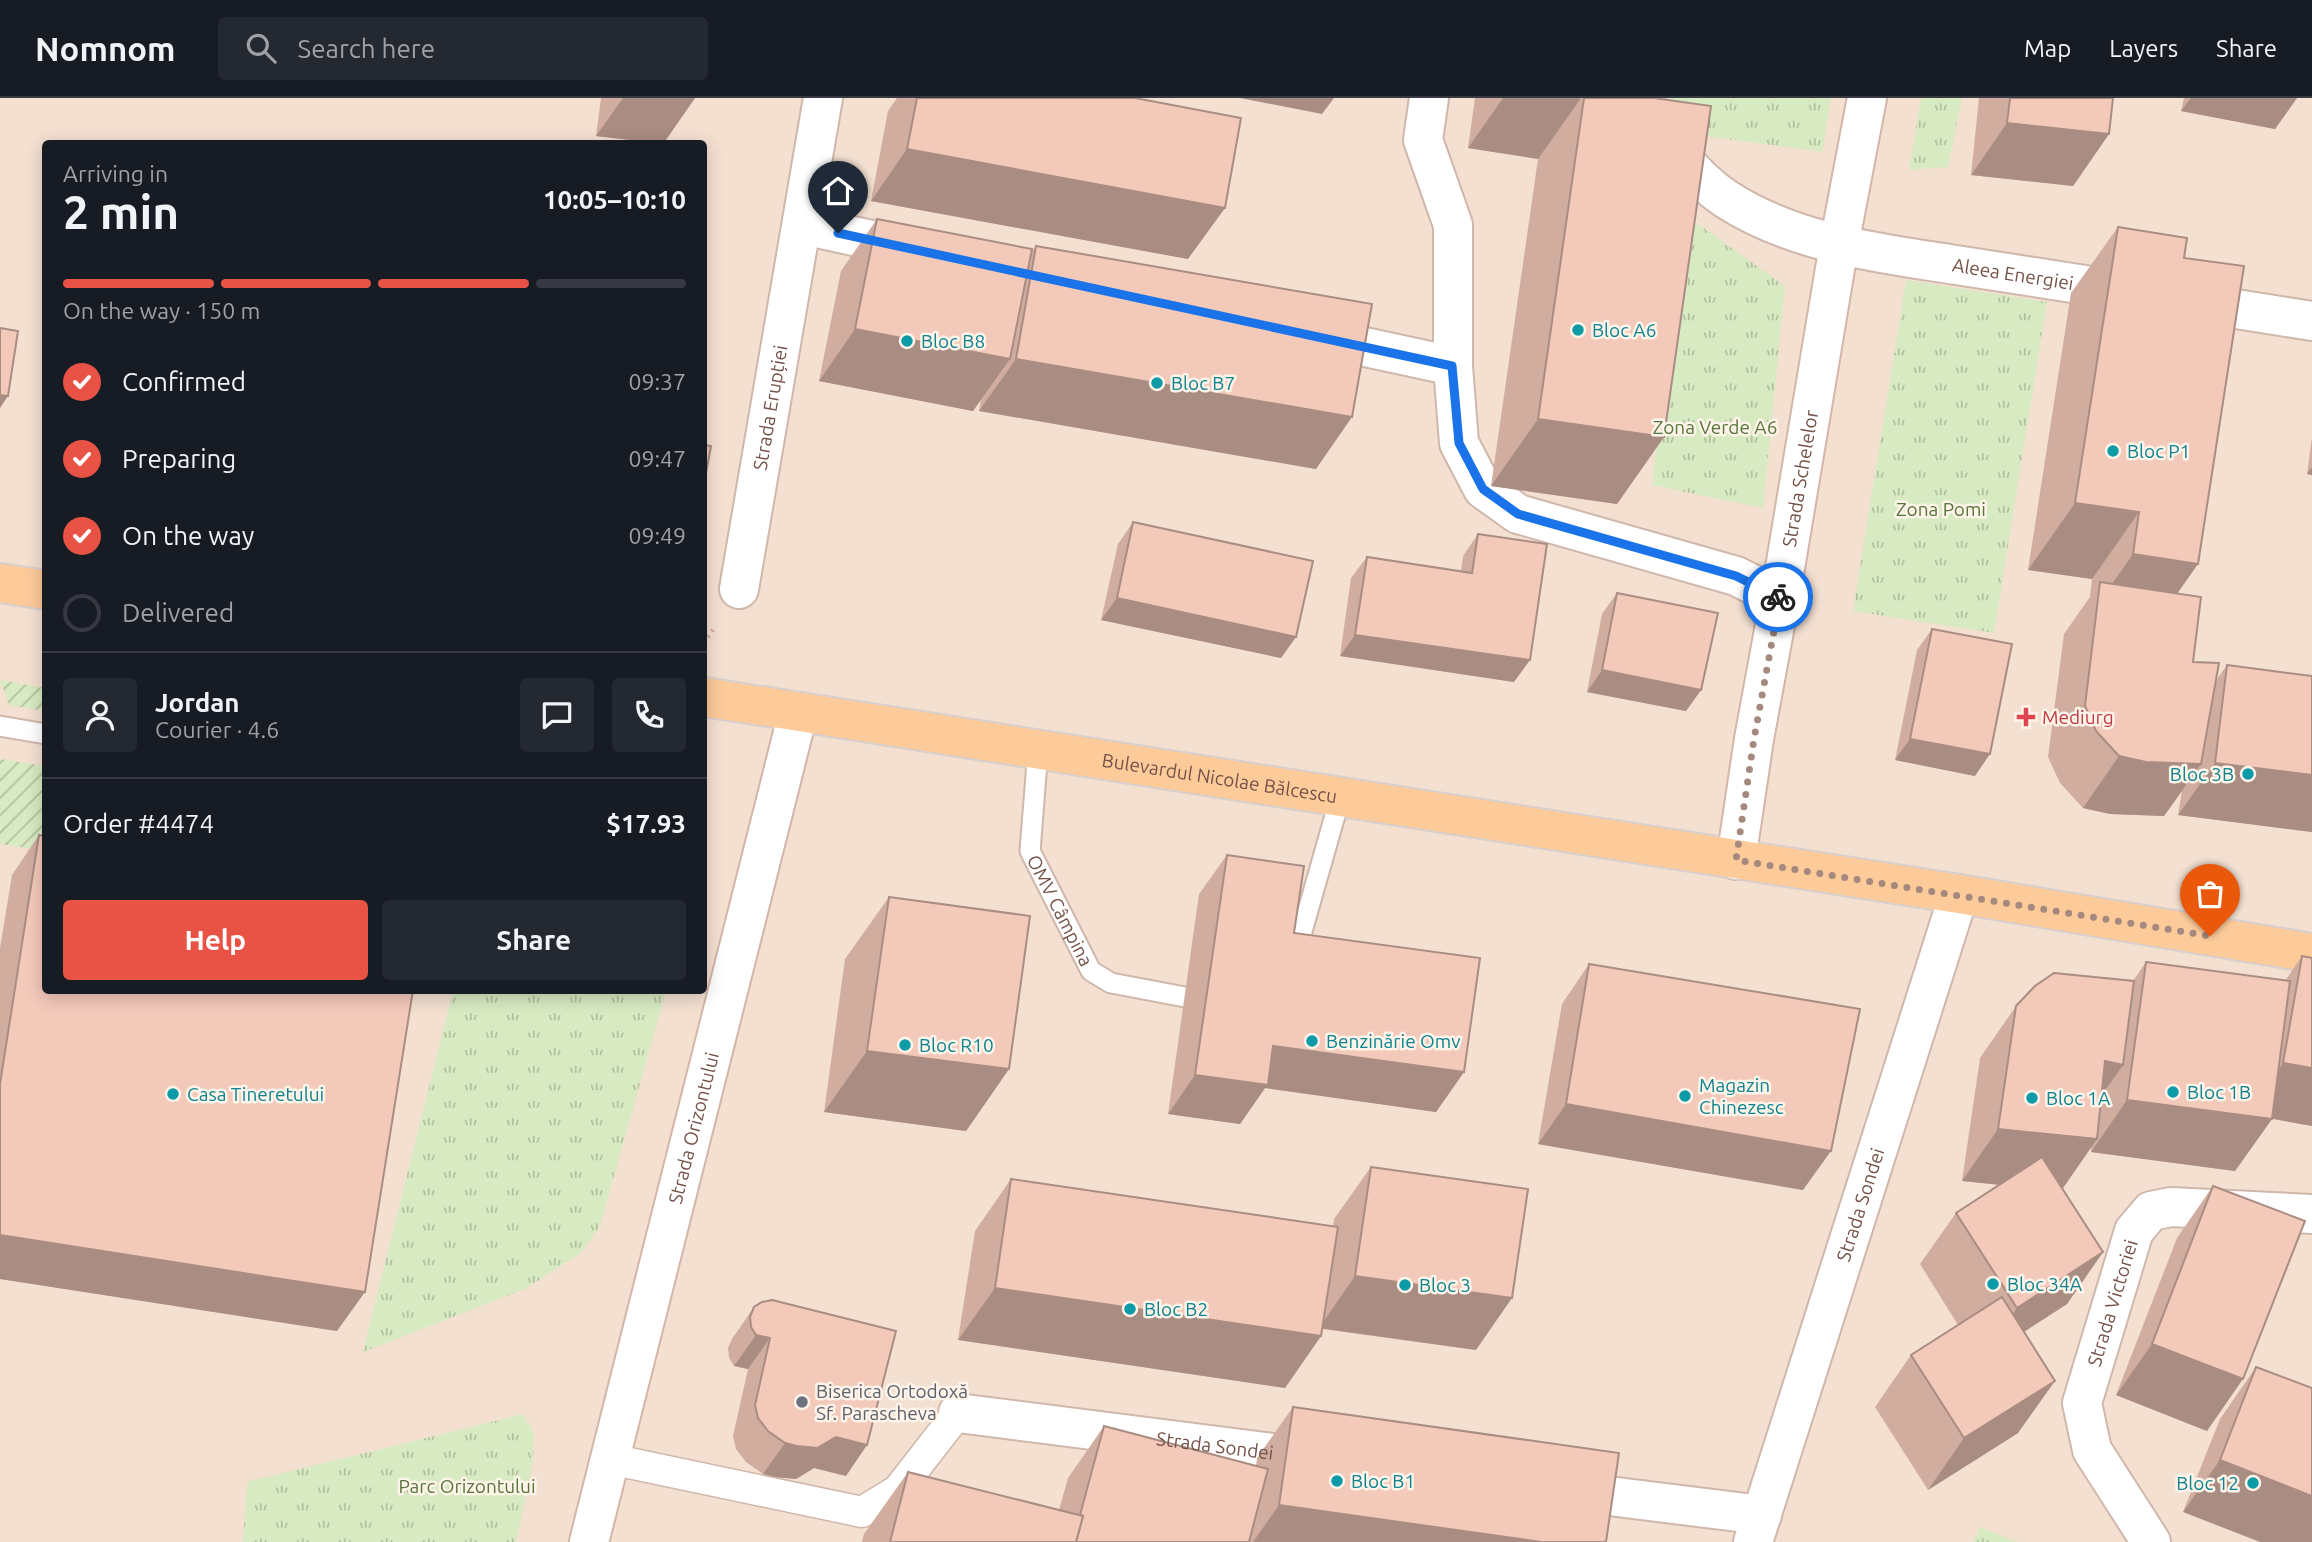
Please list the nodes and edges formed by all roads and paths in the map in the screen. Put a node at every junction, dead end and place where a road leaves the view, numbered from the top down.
1 (823, 98) edge
2 (1429, 98) edge
3 (1641, 98) edge
4 (1867, 98) edge
5 (803, 225) junction
6 (1839, 245) junction
7 (944, 256) edge
8 (2312, 321) edge
9 (1279, 328) edge
10 (1452, 366) junction
11 (0, 583) edge
12 (42, 589) edge
13 (739, 589) dead end
14 (1780, 598) junction
15 (707, 698) edge
16 (798, 713) junction
17 (0, 726) edge
18 (42, 733) edge
19 (1038, 750) junction
20 (1340, 797) junction
21 (1736, 860) junction
22 (1959, 894) junction
23 (2312, 953) edge
24 (1290, 974) edge
25 (1185, 997) dead end
26 (2312, 1214) edge
27 (958, 1413) joint
28 (610, 1459) junction
29 (1346, 1462) edge
30 (1527, 1485) edge
31 (1758, 1529) edge
32 (589, 1542) edge
33 (2151, 1542) edge

1 - 5 street, Strada Erupției
2 - 10 street
3 - 6 street, Aleea Energiei
4 - 6 street, Strada Schelelor
5 - 7 street
5 - 13 street, Strada Erupției
6 - 8 street, Aleea Energiei
6 - 14 street, Strada Schelelor
9 - 10 street
10 - 14 street
11 - 12 main road
14 - 21 street, Strada Schelelor
15 - 16 main road, Bulevardul Nicolae Bălcescu
16 - 19 main road, Bulevardul Nicolae Bălcescu
16 - 28 street, Strada Orizontului
17 - 18 lane
19 - 20 main road, Bulevardul Nicolae Bălcescu
19 - 25 lane, OMV Câmpina
20 - 21 main road, Bulevardul Nicolae Bălcescu
20 - 24 lane
21 - 22 main road, Bulevardul Nicolae Bălcescu
22 - 23 main road, Bulevardul Nicolae Bălcescu
22 - 31 street, Strada Sondei
26 - 33 street, Strada Victoriei
27 - 28 street
27 - 29 street, Strada Sondei
28 - 32 street, Strada Orizontului
30 - 31 street, Strada Sondei

